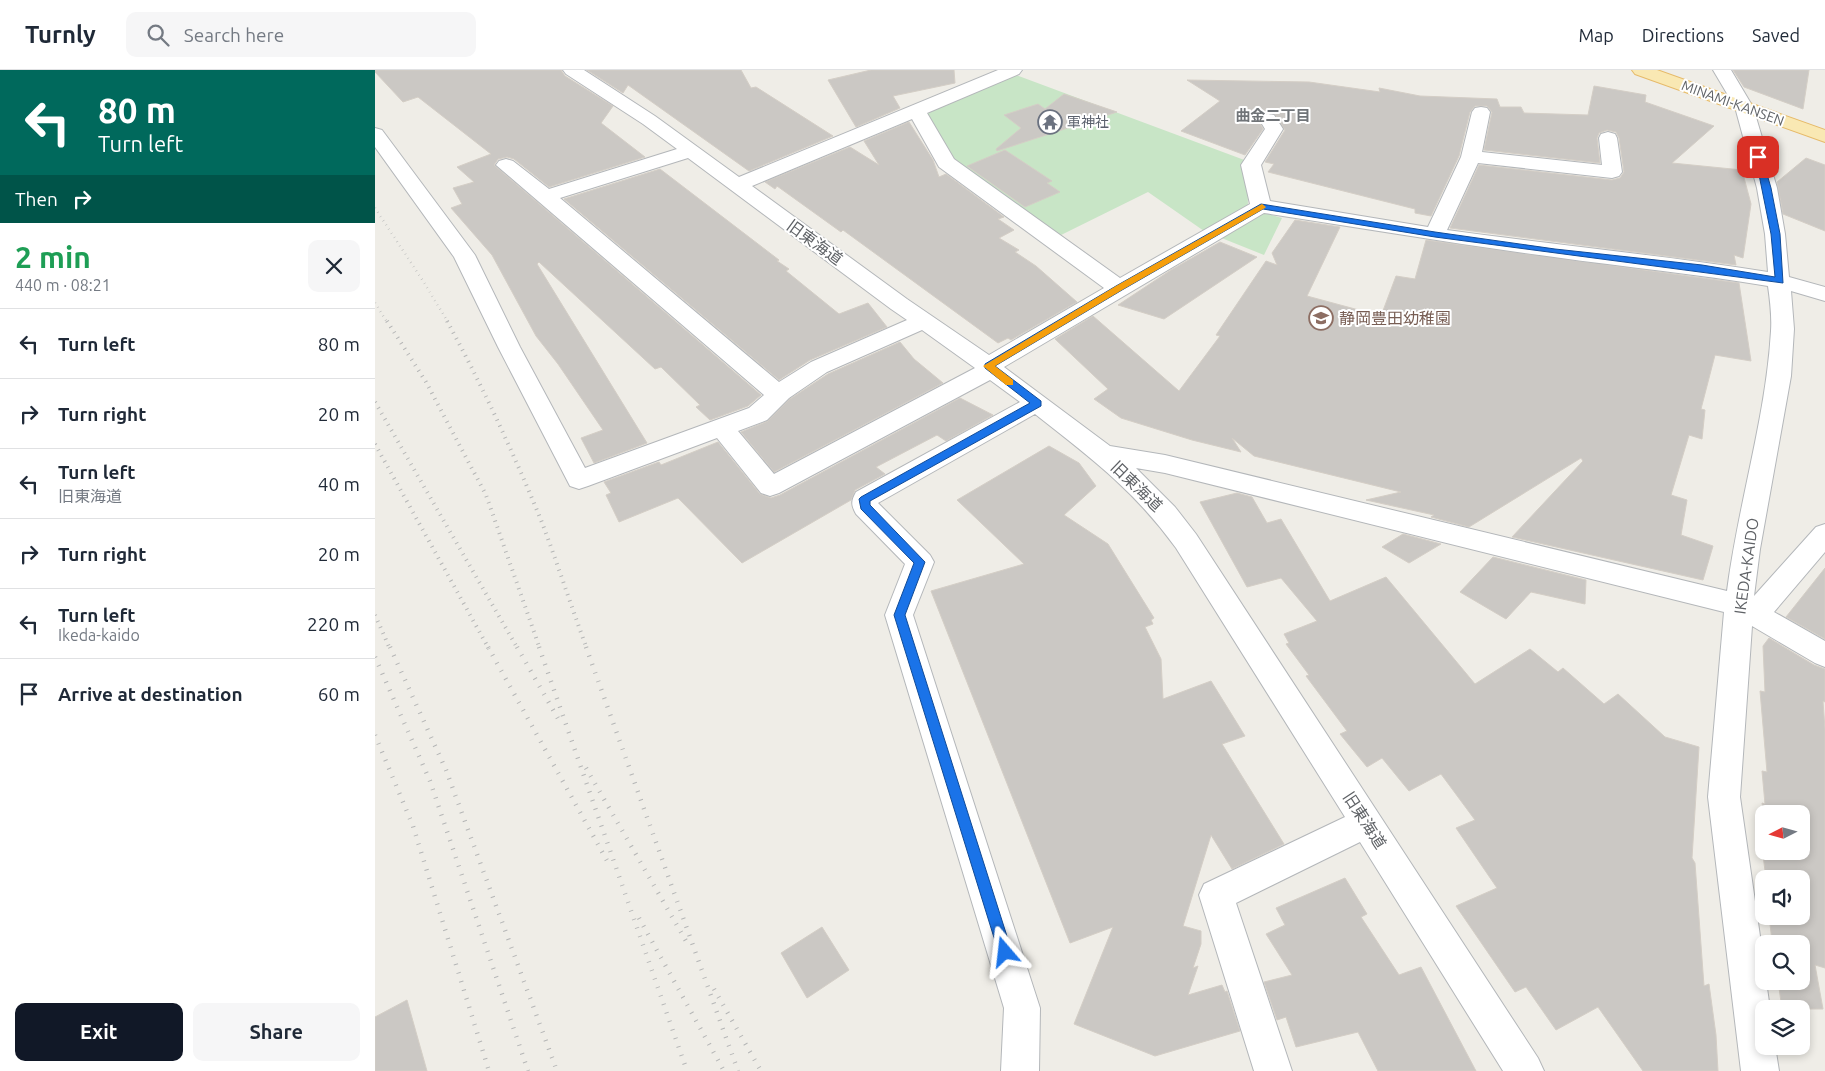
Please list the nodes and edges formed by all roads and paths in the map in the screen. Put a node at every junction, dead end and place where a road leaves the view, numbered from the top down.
1 (572, 70) edge
2 (1013, 70) edge
3 (1641, 70) edge
4 (1723, 70) edge
5 (1743, 107) junction
6 (916, 110) junction
7 (1481, 112) dead end
8 (1268, 119) dead end
9 (375, 134) edge
10 (1825, 136) edge
11 (1608, 138) dead end
12 (691, 151) junction
13 (1471, 157) junction
14 (505, 165) dead end
15 (738, 185) junction
16 (545, 196) junction
17 (1261, 206) junction
18 (1435, 234) junction
19 (1780, 281) junction
20 (1119, 288) junction
21 (1825, 294) edge
22 (924, 321) junction
23 (990, 367) junction
24 (778, 394) junction
25 (1037, 403) junction
26 (722, 428) junction
27 (1102, 454) junction
28 (1825, 534) edge
29 (1747, 610) junction
30 (1825, 656) edge
31 (1367, 823) junction
32 (1020, 1071) edge
33 (1273, 1071) edge
34 (1525, 1071) edge
35 (1760, 1071) edge

1 - 12 street, 旧東海道
2 - 6 street
3 - 5 main road, MINAMI-KANSEN
4 - 5 street, IKEDA-KAIDO
5 - 10 main road, MINAMI-KANSEN
5 - 19 street, IKEDA-KAIDO
6 - 15 street
6 - 20 street
7 - 13 street
8 - 17 street
9 - 26 street
11 - 13 street
12 - 15 street, 旧東海道
12 - 16 street
13 - 18 street
14 - 16 street
15 - 22 street, 旧東海道
16 - 24 street
17 - 18 street
17 - 20 street
18 - 19 street
19 - 21 street
19 - 29 street, IKEDA-KAIDO
20 - 23 street
22 - 23 street, 旧東海道
22 - 24 street
23 - 25 street, 旧東海道
23 - 26 street
24 - 26 street
25 - 27 street, 旧東海道
25 - 32 street
27 - 29 street
27 - 31 street, 旧東海道
28 - 29 street
29 - 30 street
29 - 35 street, IKEDA-KAIDO
31 - 33 street
31 - 34 street, 旧東海道

